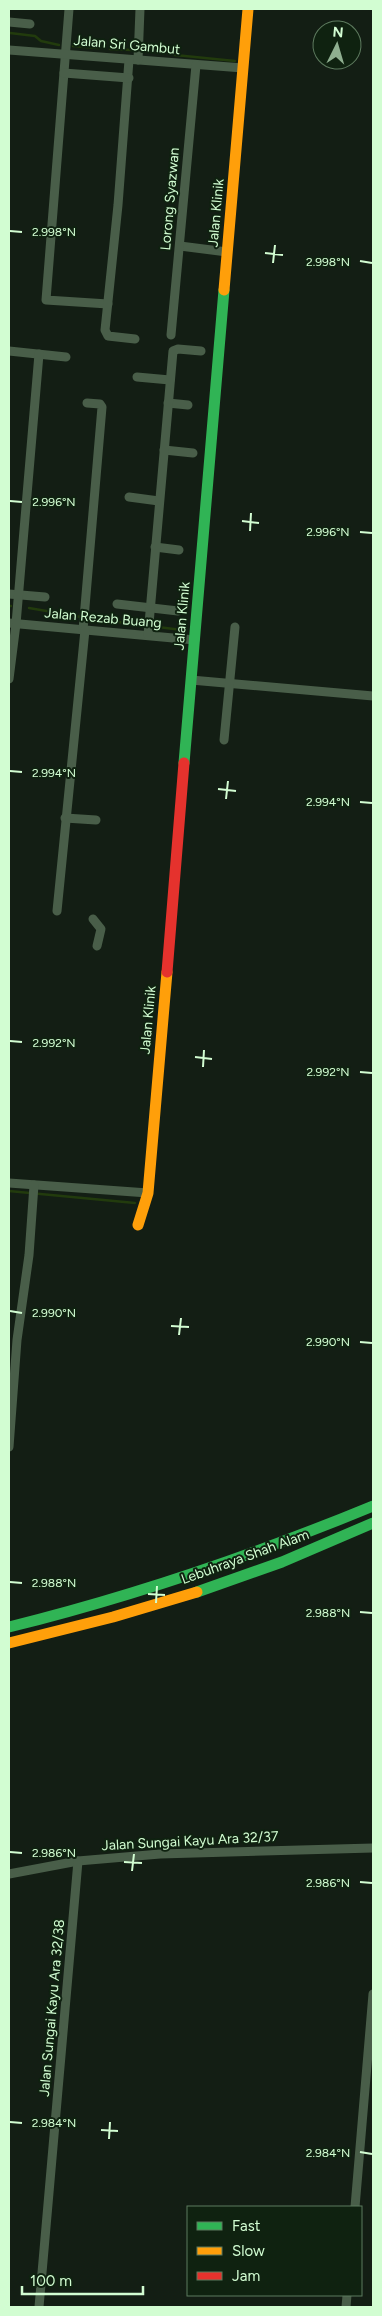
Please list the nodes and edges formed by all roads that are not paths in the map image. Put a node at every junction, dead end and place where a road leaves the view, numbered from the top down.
1 (69, 9) edge
2 (140, 9) edge
3 (248, 9) edge
4 (9, 22) edge
5 (30, 24) dead end
6 (9, 50) edge
7 (65, 54) junction
8 (134, 60) junction
9 (196, 65) junction
10 (243, 68) junction
11 (64, 73) junction
12 (128, 78) junction
13 (180, 246) junction
14 (227, 252) junction
15 (108, 304) junction
16 (171, 335) dead end
17 (134, 339) dead end
18 (9, 351) edge
19 (201, 351) dead end
20 (40, 354) junction
21 (66, 356) dead end
22 (137, 378) dead end
23 (170, 380) junction
24 (87, 403) dead end
25 (168, 403) junction
26 (188, 404) dead end
27 (164, 450) junction
28 (192, 453) dead end
29 (129, 497) dead end
30 (159, 501) junction
31 (155, 547) junction
32 (179, 550) dead end
33 (13, 594) edge
34 (45, 597) dead end
35 (117, 604) dead end
36 (178, 611) dead end
37 (149, 622) junction
38 (13, 624) edge
39 (85, 624) junction
40 (235, 627) dead end
41 (195, 640) junction
42 (9, 679) edge
43 (191, 680) junction
44 (229, 683) junction
45 (373, 696) edge
46 (224, 740) dead end
47 (65, 818) junction
48 (96, 820) dead end
49 (57, 911) dead end
50 (93, 919) dead end
51 (97, 946) dead end
52 (9, 1183) edge
53 (34, 1185) junction
54 (148, 1193) junction
55 (138, 1225) dead end
56 (9, 1447) edge
57 (373, 1506) edge
58 (373, 1523) edge
59 (9, 1627) edge
60 (9, 1643) edge
61 (373, 1848) edge
62 (78, 1861) junction
63 (9, 1874) edge
64 (373, 1994) edge
65 (369, 2090) edge
66 (355, 2206) edge
67 (39, 2307) edge

1 - 7 street
2 - 8 street
3 - 10 main road, Jalan Klinik
4 - 5 street
6 - 7 street, Jalan Sri Gambut
7 - 8 street, Jalan Sri Gambut
7 - 11 street
8 - 9 street, Jalan Sri Gambut
8 - 12 street
9 - 10 street, Jalan Sri Gambut
9 - 13 street, Lorong Syazwan
10 - 14 main road, Jalan Klinik
11 - 12 street
11 - 15 street
12 - 15 street
13 - 14 street
13 - 16 street, Lorong Syazwan
14 - 41 main road, Jalan Klinik
15 - 17 street
18 - 20 street
19 - 23 street
20 - 21 street
20 - 33 street
22 - 23 street
23 - 25 street
24 - 39 street
25 - 26 street
25 - 27 street
27 - 28 street
27 - 30 street
29 - 30 street
30 - 31 street
31 - 32 street
31 - 37 street
33 - 34 street
33 - 38 street
35 - 37 street
36 - 37 street
37 - 39 street, Jalan Rezab Buang
37 - 41 street, Jalan Rezab Buang
38 - 39 street, Jalan Rezab Buang
38 - 42 street
39 - 47 street
40 - 44 street
41 - 43 main road, Jalan Klinik
43 - 44 street
43 - 54 main road, Jalan Klinik
44 - 45 street
44 - 46 street
47 - 48 street
47 - 49 street
50 - 51 street
52 - 53 street
53 - 54 street
53 - 56 street
54 - 55 main road, Jalan Klinik
57 - 59 main road, Lebuhraya Shah Alam
58 - 60 main road, Lebuhraya Shah Alam
61 - 62 street, Jalan Sungai Kayu Ara 32/37
62 - 63 street, Jalan Sungai Kayu Ara 32/37
62 - 67 street, Jalan Sungai Kayu Ara 32/38
64 - 65 street
65 - 66 street

